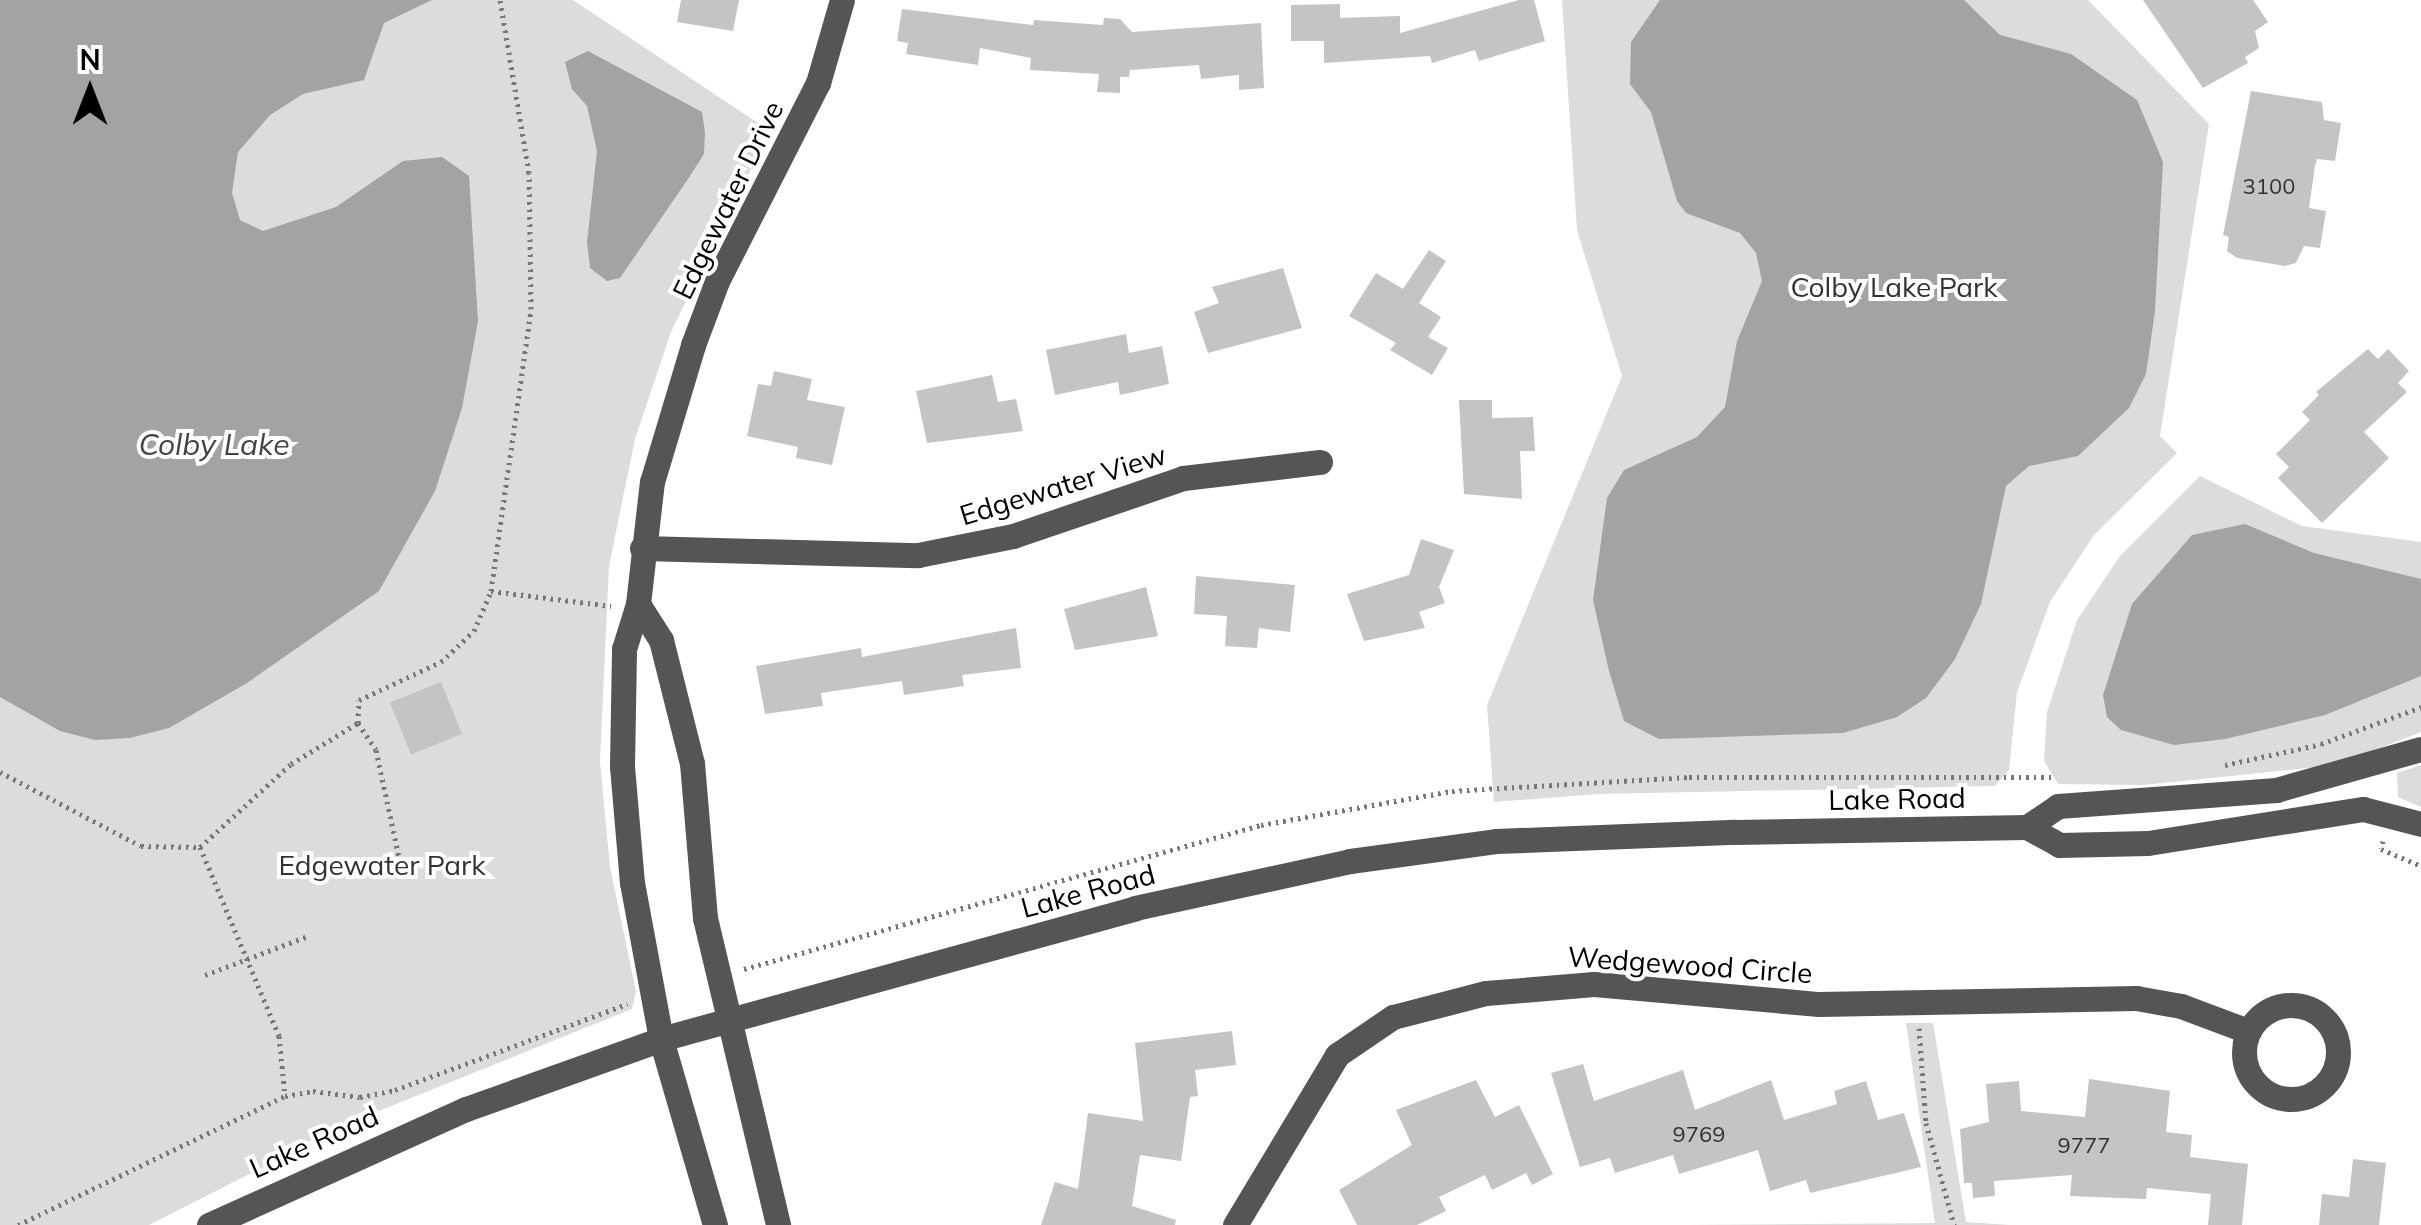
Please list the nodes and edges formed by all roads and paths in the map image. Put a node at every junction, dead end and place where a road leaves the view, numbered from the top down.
1 (500, 0) edge
2 (842, 0) edge
3 (1320, 462) dead end
4 (642, 548) junction
5 (490, 591) junction
6 (638, 604) junction
7 (2421, 707) edge
8 (358, 723) junction
9 (2421, 750) edge
10 (2214, 767) dead end
11 (0, 772) edge
12 (2072, 777) dead end
13 (1996, 778) dead end
14 (2421, 824) edge
15 (2028, 827) junction
16 (200, 847) junction
17 (2382, 849) dead end
18 (2421, 866) edge
19 (400, 867) dead end
20 (308, 936) dead end
21 (247, 960) junction
22 (205, 975) dead end
23 (729, 1020) junction
24 (2248, 1031) dead end
25 (1921, 1038) dead end
26 (661, 1039) junction
27 (285, 1096) dead end
28 (209, 1225) edge
29 (715, 1225) edge
30 (778, 1225) edge
31 (1235, 1225) edge
32 (1954, 1225) edge

1 - 5 path
2 - 4 street, Edgewater Drive
3 - 4 street, Edgewater View
4 - 6 street, Edgewater Drive
5 - 6 path
5 - 8 path
6 - 23 street
6 - 26 street, Edgewater Drive
7 - 10 path
8 - 16 path
8 - 19 path
9 - 15 street, Lake Road
11 - 16 path
12 - 13 path
14 - 15 street, Lake Road
15 - 23 street, Lake Road
16 - 21 path
17 - 18 path
20 - 21 path
21 - 22 path
21 - 27 path
23 - 26 street, Lake Road
23 - 30 street
24 - 31 street, Wedgewood Circle
25 - 32 path
26 - 28 street, Lake Road
26 - 29 street, Edgewater Drive

